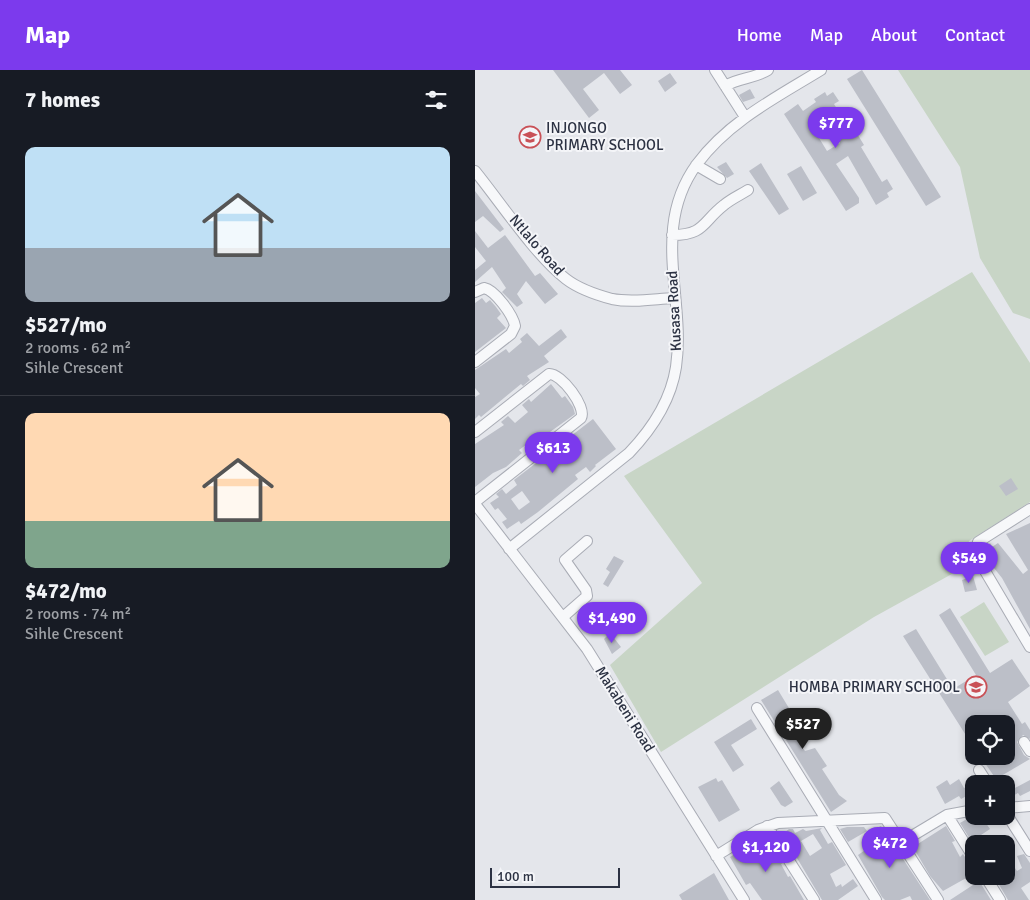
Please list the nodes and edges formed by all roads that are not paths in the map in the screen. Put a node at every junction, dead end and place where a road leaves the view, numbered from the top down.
1 (715, 70) edge
2 (769, 70) edge
3 (821, 70) edge
4 (725, 86) junction
5 (745, 117) junction
6 (696, 165) junction
7 (475, 170) edge
8 (721, 179) dead end
9 (748, 190) dead end
10 (672, 235) junction
11 (475, 292) edge
12 (673, 298) junction
13 (475, 362) edge
14 (475, 432) edge
15 (475, 503) edge
16 (1030, 509) edge
17 (587, 541) dead end
18 (509, 550) junction
19 (563, 618) junction
20 (1030, 647) edge
21 (757, 708) dead end
22 (1024, 742) dead end
23 (1030, 751) edge
24 (979, 770) dead end
25 (982, 775) edge
26 (1030, 806) edge
27 (1015, 807) edge
28 (965, 812) edge
29 (947, 815) junction
30 (827, 820) junction
31 (1014, 825) edge
32 (767, 826) junction
33 (902, 842) junction
34 (965, 844) edge
35 (1030, 851) edge
36 (716, 856) junction
37 (991, 885) edge
38 (744, 900) edge
39 (814, 900) edge
40 (876, 900) edge
41 (938, 900) edge
42 (1000, 900) edge

1 - 4 street
2 - 4 street
3 - 5 street, Kusasa Road
4 - 5 street
5 - 6 street, Kusasa Road
6 - 8 street
6 - 10 street, Kusasa Road
7 - 12 street, Ntlalo Road
9 - 10 street
10 - 12 street, Kusasa Road
11 - 13 street
12 - 18 street, Kusasa Road
14 - 15 street
15 - 18 street, Makabeni Road
16 - 20 street
17 - 19 street
18 - 19 street, Makabeni Road
19 - 36 street, Makabeni Road
21 - 30 street
22 - 23 street
24 - 25 street
26 - 27 street
28 - 29 street
29 - 33 street
29 - 34 street
30 - 32 street
30 - 33 street
30 - 40 street
31 - 35 street
32 - 36 street
32 - 39 street
33 - 41 street
36 - 38 street, Makabeni Road
37 - 42 street

